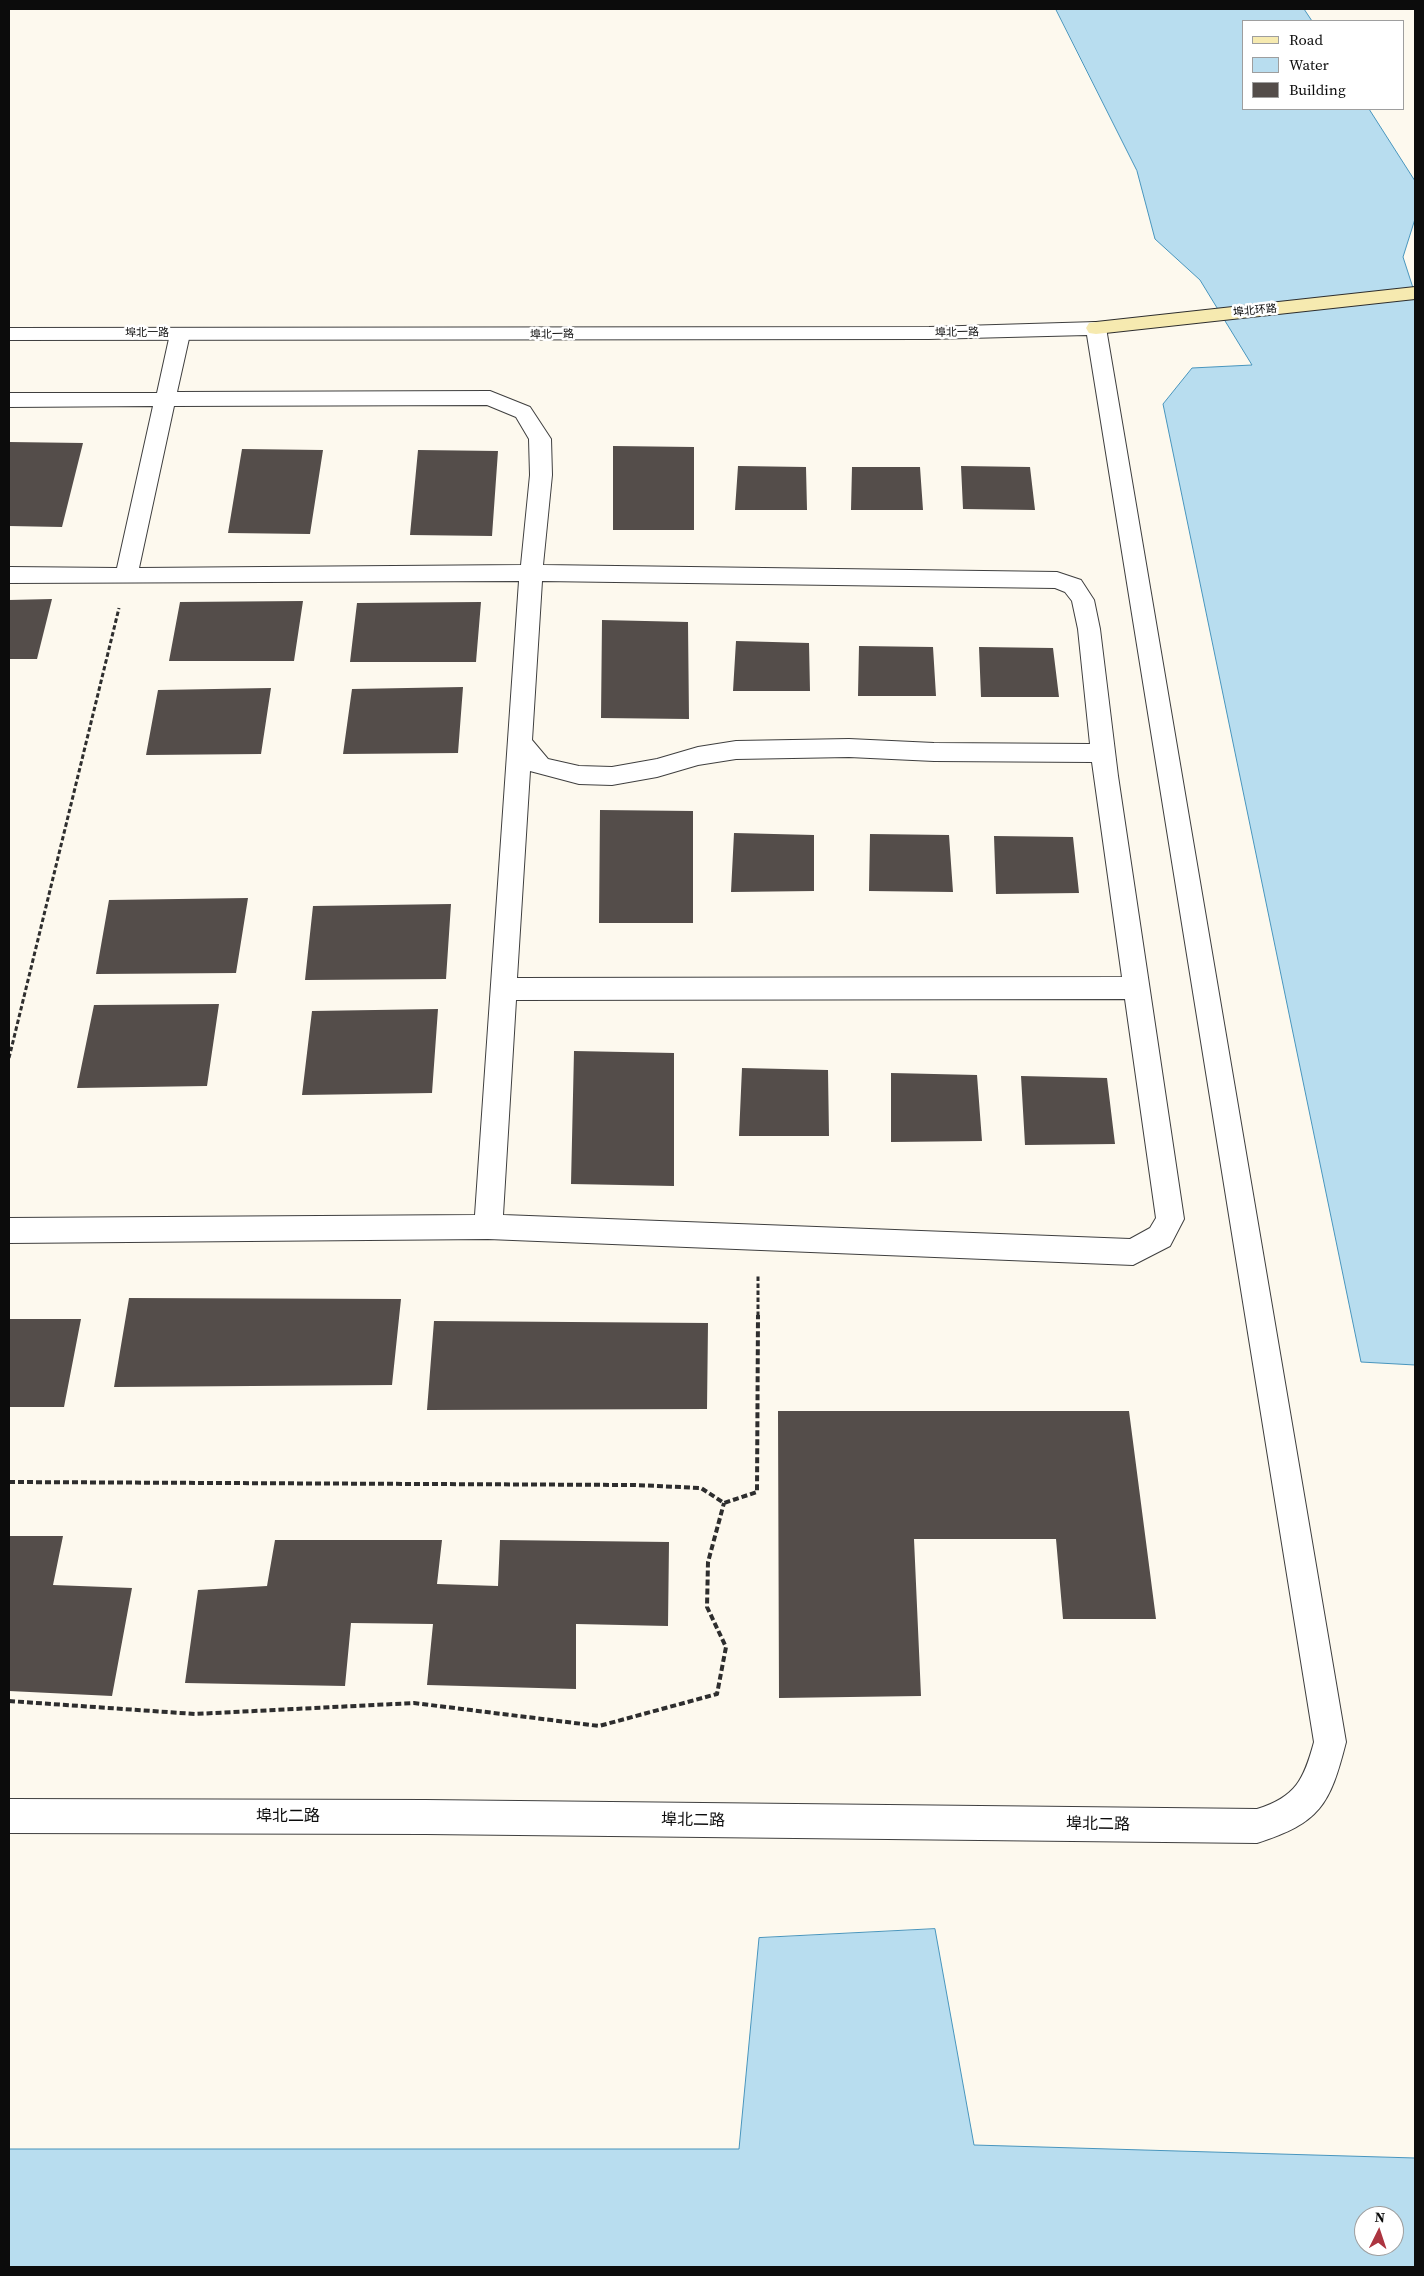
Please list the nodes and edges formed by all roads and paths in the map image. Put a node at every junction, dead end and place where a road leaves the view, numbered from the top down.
1 (1415, 293) edge
2 (1096, 328) junction
3 (9, 334) edge
4 (180, 334) junction
5 (9, 400) edge
6 (166, 400) junction
7 (530, 573) junction
8 (9, 575) edge
9 (126, 576) junction
10 (520, 742) junction
11 (1103, 753) junction
12 (1136, 988) junction
13 (504, 989) junction
14 (9, 1058) edge
15 (488, 1227) junction
16 (9, 1231) edge
17 (758, 1237) junction
18 (9, 1482) edge
19 (724, 1503) junction
20 (9, 1701) edge
21 (9, 1816) edge

1 - 2 main road, 埠北环路
2 - 4 street, 埠北一路
2 - 21 street, 埠北二路
3 - 4 street, 埠北一路
4 - 6 street
5 - 6 street
6 - 7 street
6 - 9 street
7 - 9 street
7 - 10 street
7 - 11 street
8 - 9 street
9 - 14 path
10 - 11 street
10 - 13 street
11 - 12 street
12 - 13 street
12 - 17 street
13 - 15 street
15 - 16 street
15 - 17 street
17 - 19 path
18 - 19 path
19 - 20 path

